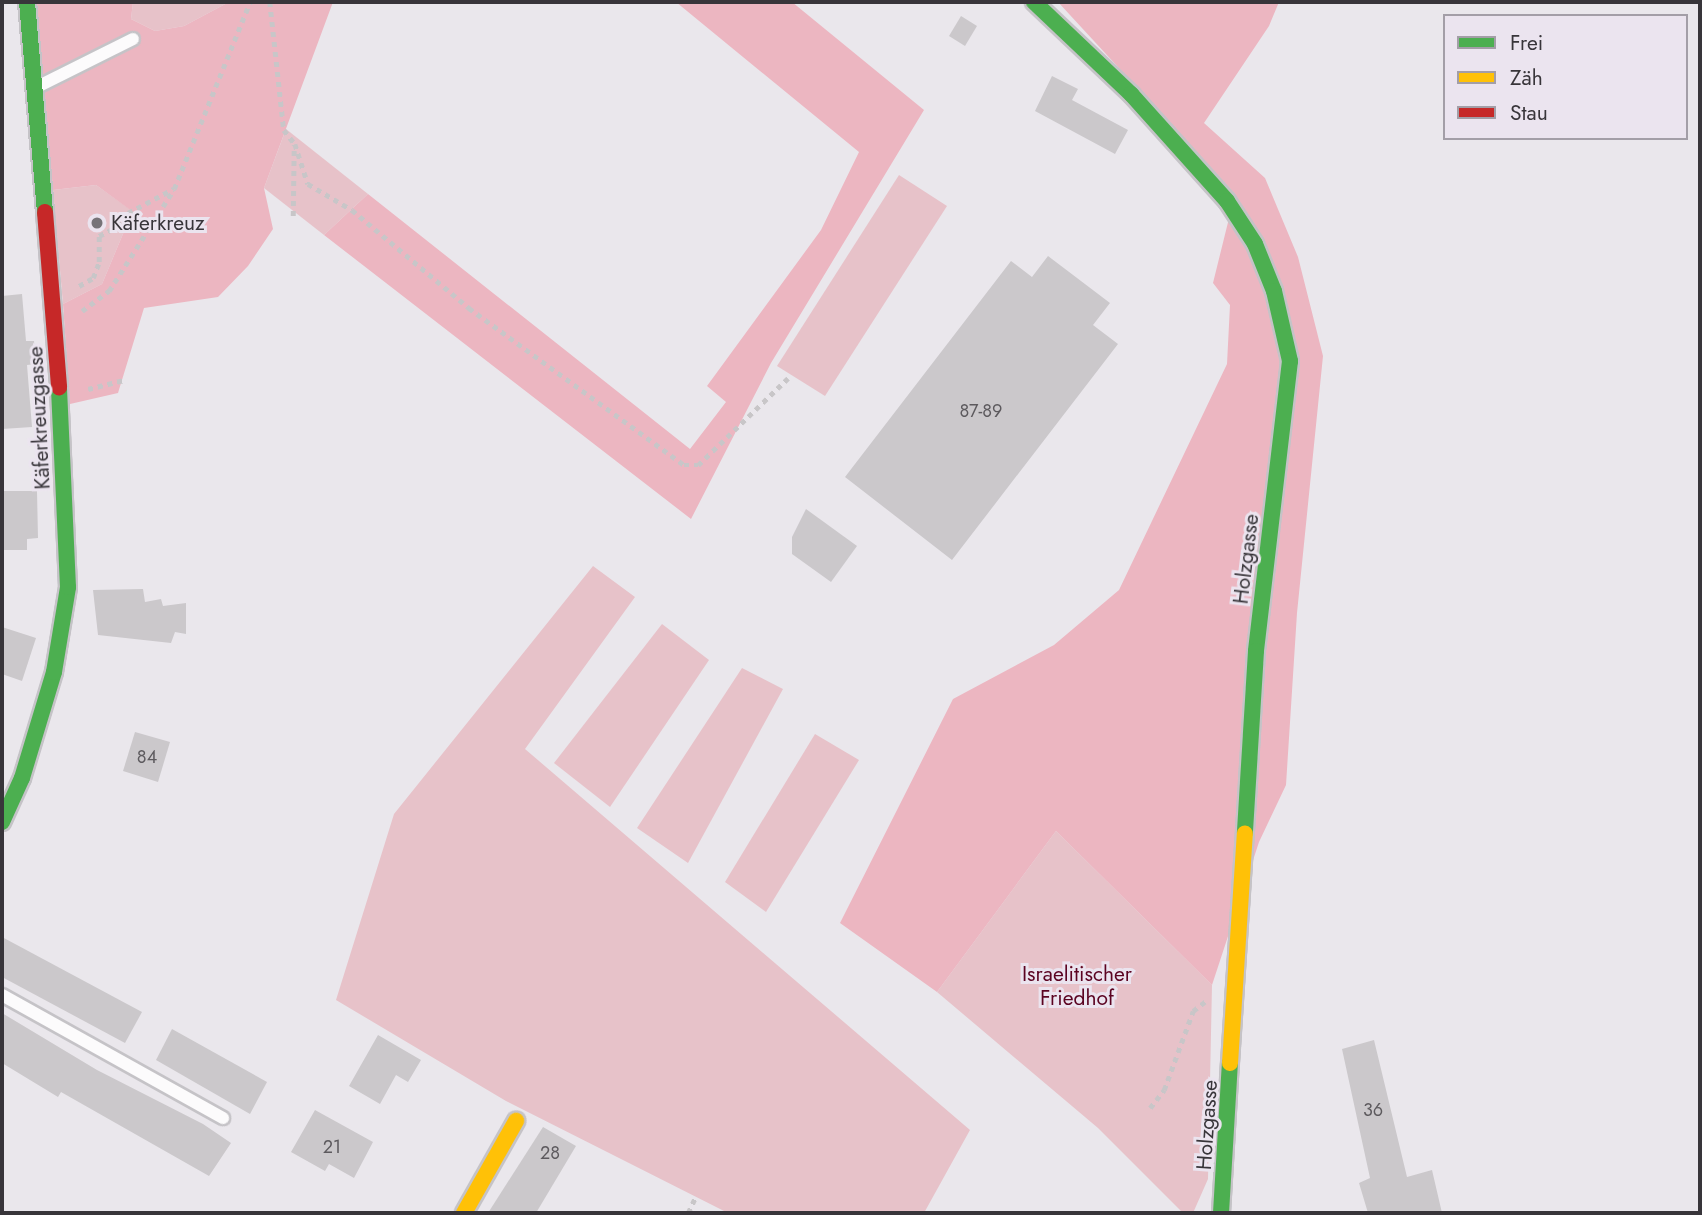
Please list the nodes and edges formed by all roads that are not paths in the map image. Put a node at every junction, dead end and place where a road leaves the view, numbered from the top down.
1 (27, 2) edge
2 (1034, 2) edge
3 (133, 39) dead end
4 (33, 90) junction
5 (2, 822) edge
6 (1238, 991) junction
7 (2, 995) edge
8 (1212, 996) road end
9 (223, 1118) dead end
10 (516, 1121) dead end
11 (464, 1213) edge
12 (1221, 1213) edge

1 - 4 street, Käferkreuzgasse
2 - 6 street, Holzgasse
3 - 4 lane
4 - 5 street, Käferkreuzgasse
6 - 8 lane
6 - 12 street, Holzgasse
7 - 9 lane
10 - 11 street

